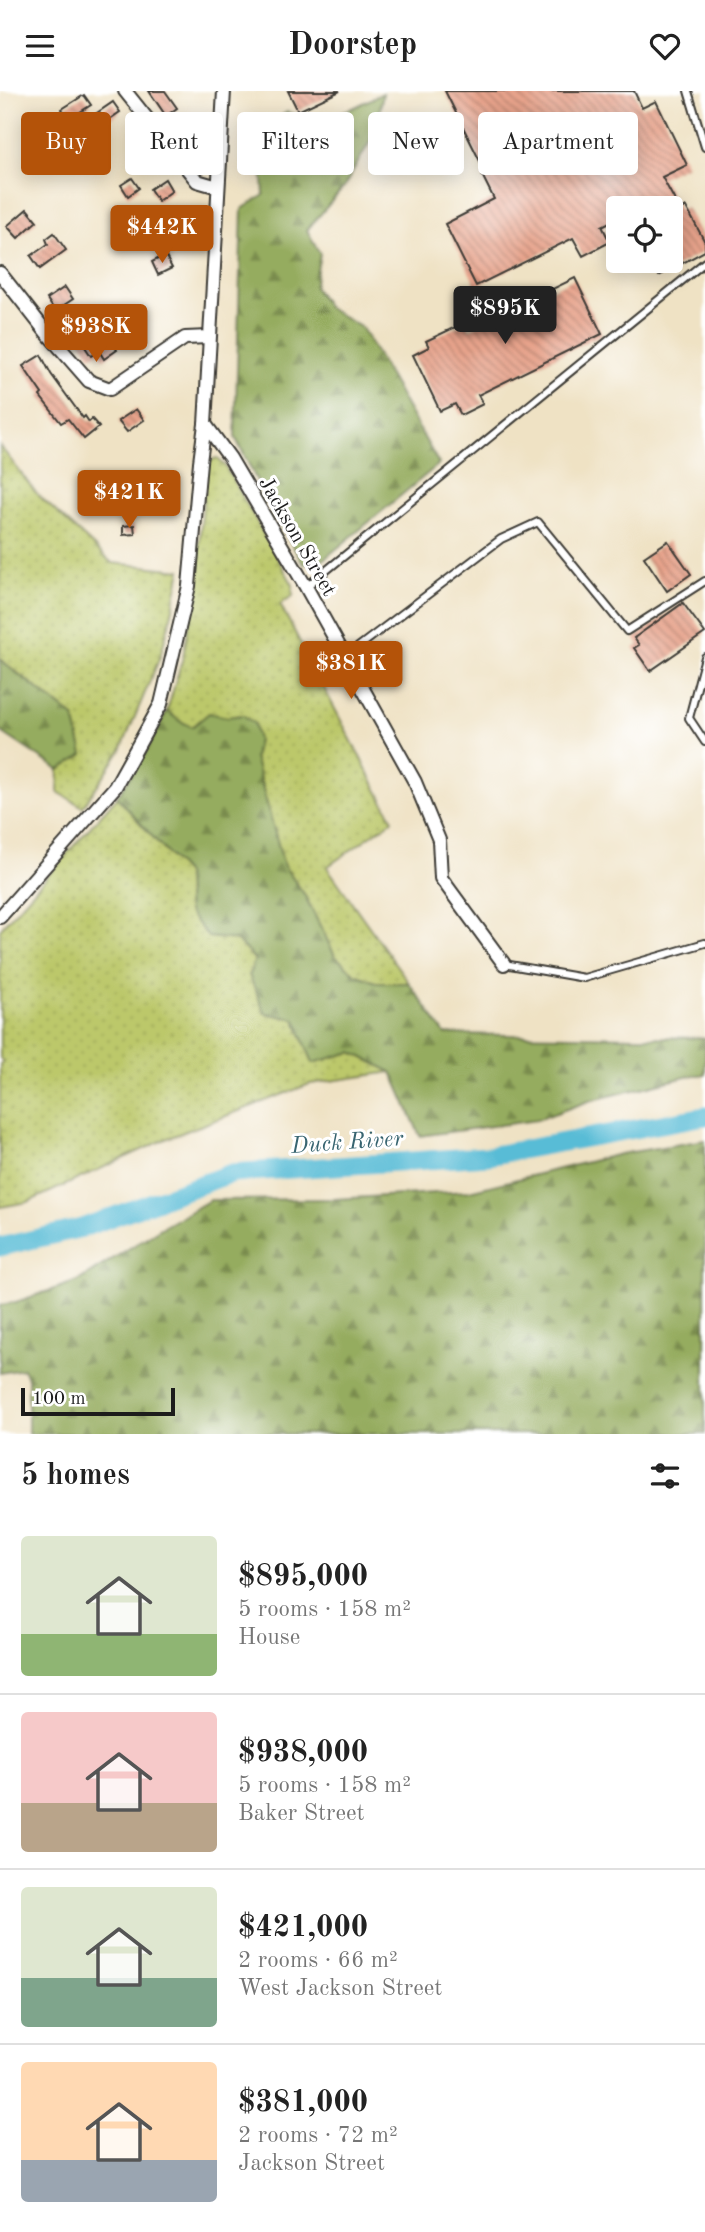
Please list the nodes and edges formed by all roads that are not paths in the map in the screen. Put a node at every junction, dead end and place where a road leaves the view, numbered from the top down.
1 (125, 91) edge
2 (224, 91) edge
3 (688, 91) edge
4 (705, 147) edge
5 (218, 187) junction
6 (705, 261) edge
7 (0, 273) edge
8 (209, 337) junction
9 (205, 424) junction
10 (705, 581) edge
11 (306, 587) junction
12 (345, 657) junction
13 (705, 657) edge
14 (705, 742) edge
15 (0, 917) edge
16 (705, 943) edge
17 (505, 964) joint

1 - 5 street
2 - 5 street
3 - 4 lane
5 - 8 street
6 - 11 lane
7 - 8 street
8 - 9 street
9 - 11 street, Jackson Street
9 - 15 street
10 - 12 lane
11 - 12 street, Jackson Street
12 - 17 street, Jackson Street
13 - 14 lane
16 - 17 lane

